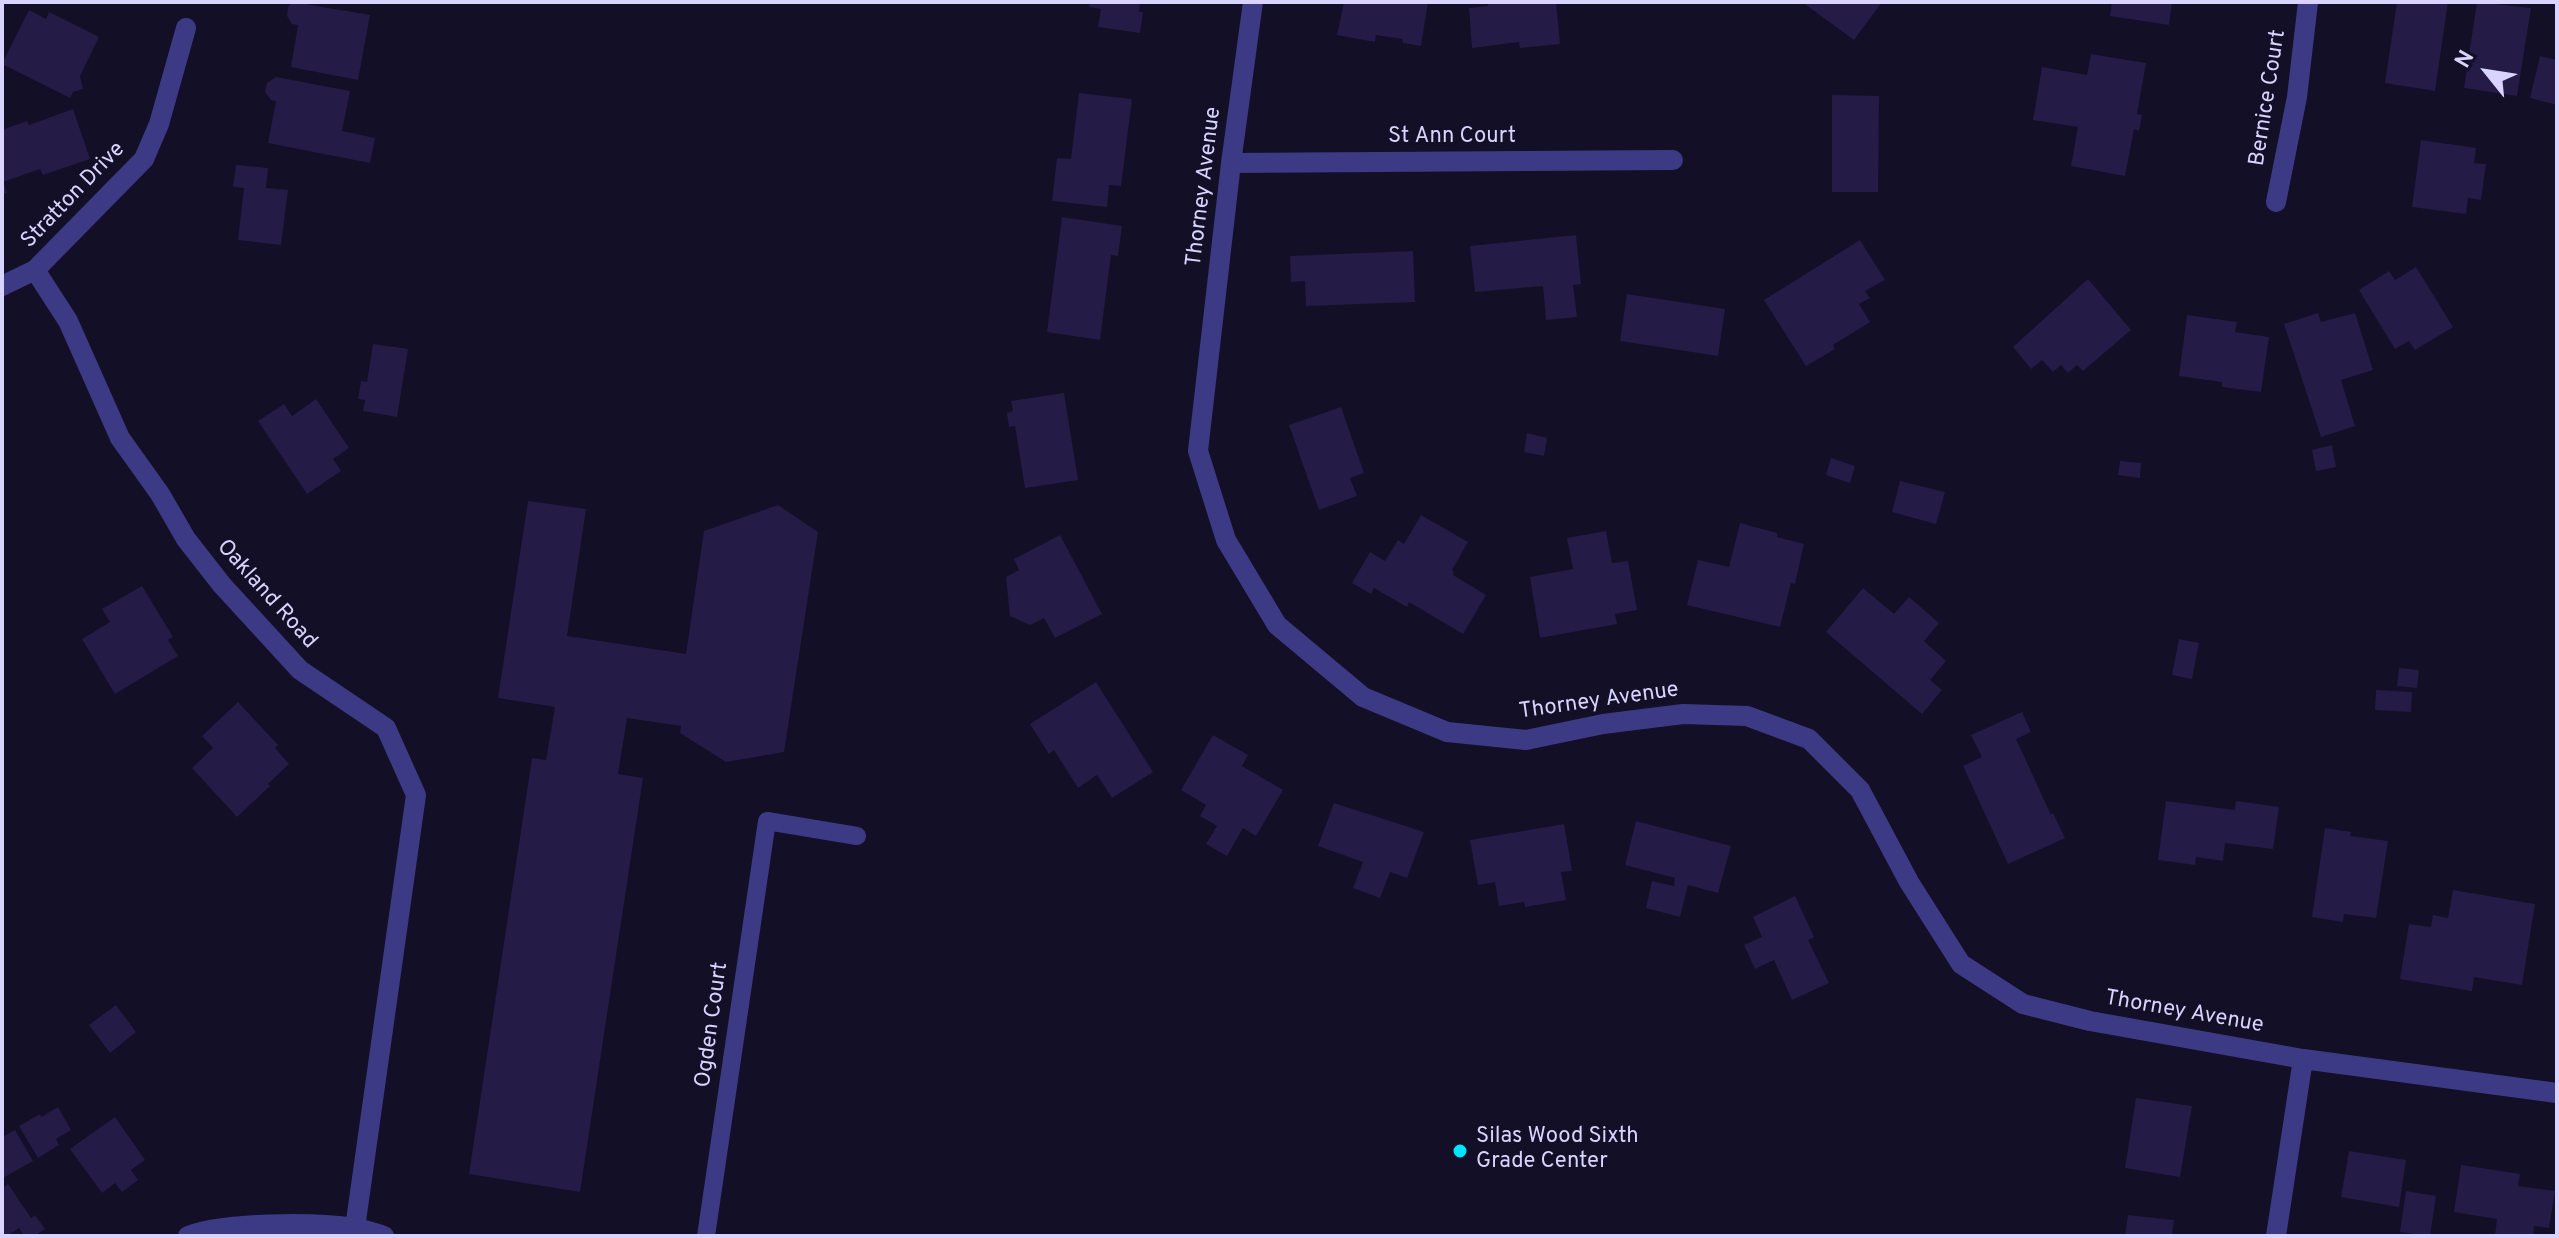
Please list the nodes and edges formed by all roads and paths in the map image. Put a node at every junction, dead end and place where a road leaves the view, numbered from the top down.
1 (1253, 2) edge
2 (2308, 2) edge
3 (186, 28) dead end
4 (1673, 160) dead end
5 (1231, 163) junction
6 (2276, 202) dead end
7 (35, 270) junction
8 (2, 286) edge
9 (857, 836) dead end
10 (2303, 1059) junction
11 (2557, 1093) edge
12 (355, 1228) junction
13 (188, 1236) edge
14 (384, 1236) edge
15 (706, 1236) edge
16 (2276, 1236) edge

1 - 5 street, Thorney Avenue
2 - 6 street, Bernice Court
3 - 7 street, Stratton Drive
4 - 5 street, St Ann Court
5 - 10 street, Thorney Avenue
7 - 8 street, Stratton Drive
7 - 12 street, Oakland Road
9 - 15 lane, Ogden Court
10 - 11 street, Thorney Avenue
10 - 16 street
12 - 13 street
12 - 14 street

